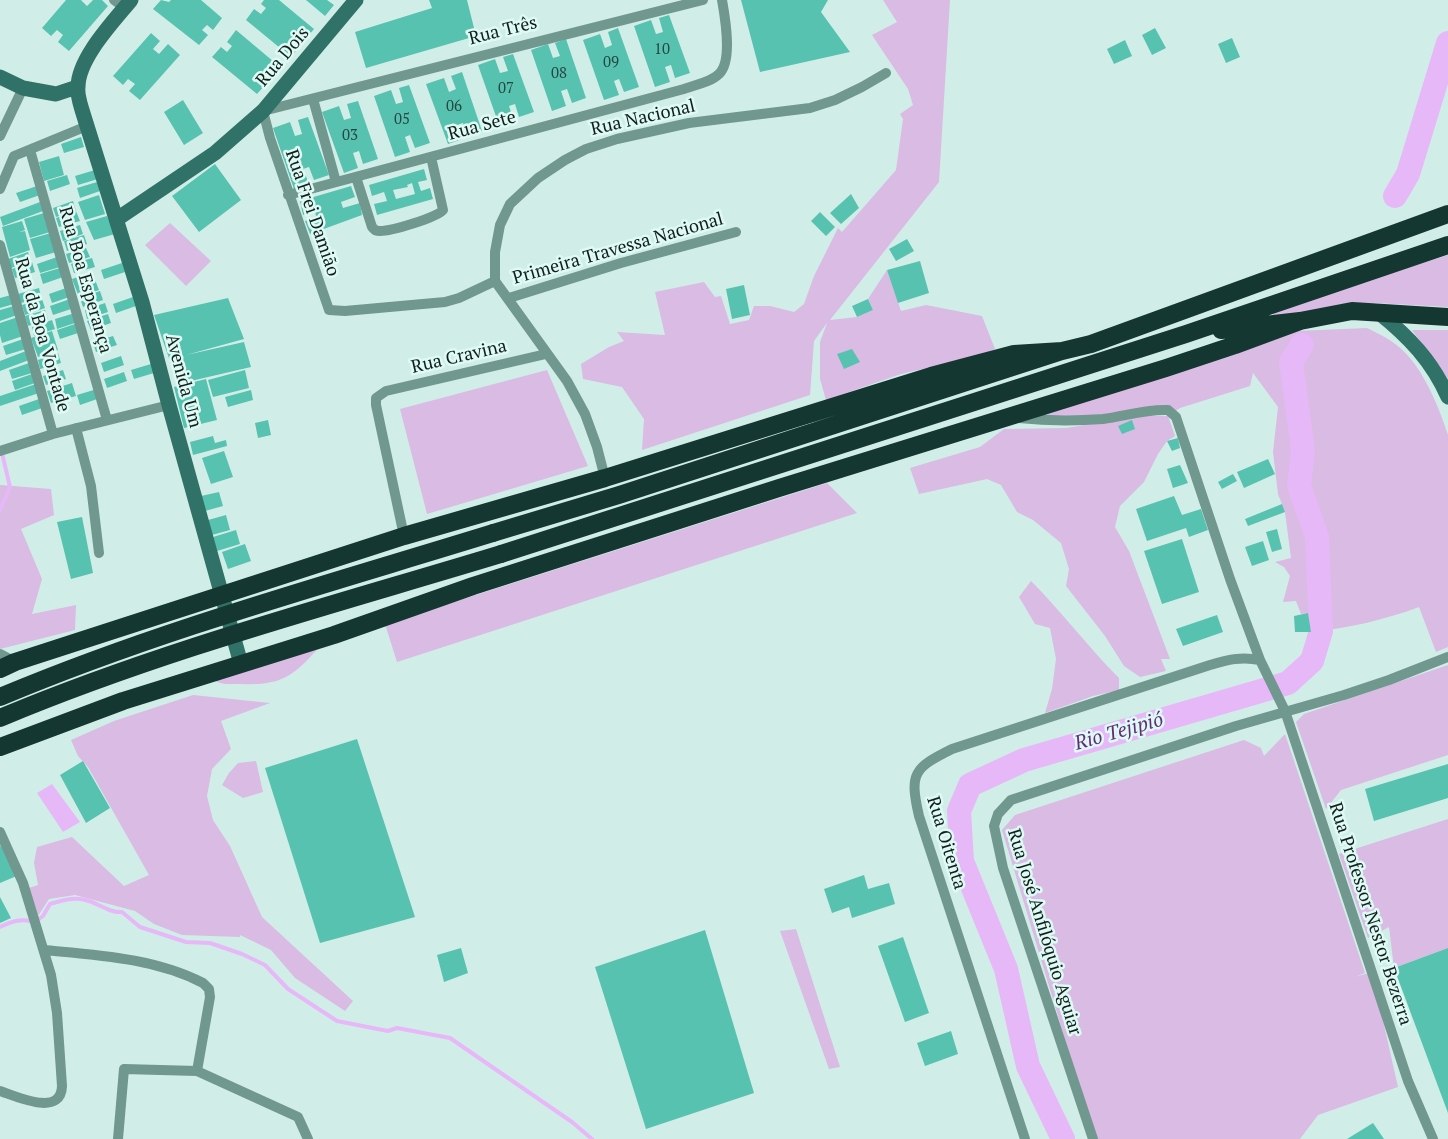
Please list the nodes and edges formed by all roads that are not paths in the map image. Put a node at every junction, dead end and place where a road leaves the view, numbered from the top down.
1 (356, 0) edge
2 (703, 0) edge
3 (722, 0) edge
4 (123, 3) edge
5 (886, 73) dead end
6 (0, 77) edge
7 (77, 87) junction
8 (23, 88) junction
9 (313, 99) junction
10 (263, 111) junction
11 (87, 126) junction
12 (0, 136) edge
13 (30, 150) junction
14 (431, 157) junction
15 (356, 177) junction
16 (336, 182) junction
17 (0, 189) edge
18 (288, 195) junction
19 (1448, 214) edge
20 (117, 219) junction
21 (736, 232) dead end
22 (0, 245) edge
23 (1448, 245) edge
24 (495, 281) junction
25 (509, 298) junction
26 (1379, 313) junction
27 (1448, 317) edge
28 (1300, 321) junction
29 (1186, 334) junction
30 (1062, 351) junction
31 (546, 354) junction
32 (1448, 397) edge
33 (169, 405) junction
34 (1007, 417) junction
35 (107, 420) junction
36 (76, 428) junction
37 (53, 434) junction
38 (0, 451) edge
39 (605, 478) junction
40 (404, 536) junction
41 (99, 553) dead end
42 (222, 596) junction
43 (1448, 657) edge
44 (1260, 660) junction
45 (5, 661) edge
46 (242, 664) junction
47 (0, 697) edge
48 (1285, 711) junction
49 (0, 718) edge
50 (0, 747) edge
51 (0, 832) edge
52 (44, 950) junction
53 (197, 1071) junction
54 (0, 1091) edge
55 (118, 1139) edge
56 (308, 1139) edge
57 (1025, 1139) edge
58 (1093, 1139) edge
59 (1433, 1139) edge

1 - 10 street, Rua Dois
2 - 9 street, Rua Três
3 - 14 street, Rua Sete
4 - 7 street
5 - 24 street, Rua Nacional
6 - 8 street
7 - 8 street
7 - 11 street, Avenida Um
8 - 12 street
9 - 10 street, Rua Três
9 - 16 street
10 - 18 street, Rua Frei Damião
10 - 20 street, Rua Três
11 - 13 street
11 - 20 street, Avenida Um
13 - 17 street
13 - 35 street, Rua Boa Esperança
14 - 15 street, Rua Sete
14 - 15 street
15 - 16 street, Rua Sete
16 - 18 street, Rua Sete
18 - 24 street, Rua Frei Damião
19 - 30 highway
20 - 33 street, Avenida Um
21 - 25 street, Primeira Travessa Nacional
22 - 37 street, Rua da Boa Vontade
23 - 29 highway
24 - 25 street
25 - 31 street
26 - 27 highway
26 - 28 highway
26 - 32 street
28 - 29 highway
28 - 34 highway
29 - 49 highway, bridge
30 - 39 highway
30 - 47 highway, bridge
31 - 39 street
31 - 40 street, Rua Cravina
33 - 35 street
33 - 42 street, Avenida Um
34 - 44 street
34 - 46 highway
35 - 36 street
36 - 37 street
36 - 41 street
37 - 38 street
39 - 40 highway
40 - 42 highway
42 - 45 highway
42 - 46 street, Avenida Um
43 - 48 street, Rua José Anfilóquio Aguiar
44 - 48 street, Rua Professor Nestor Bezerra
44 - 57 street, Rua Oitenta
46 - 50 highway
48 - 58 street, Rua José Anfilóquio Aguiar
48 - 59 street, Rua Professor Nestor Bezerra
51 - 52 street
52 - 53 street
52 - 54 street
53 - 55 street
53 - 56 street

